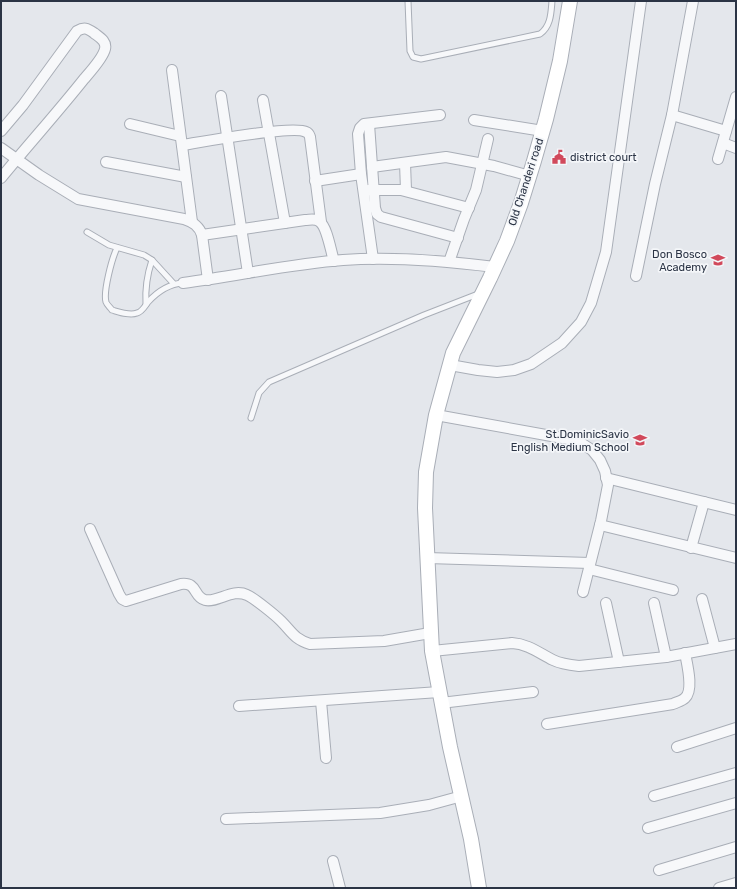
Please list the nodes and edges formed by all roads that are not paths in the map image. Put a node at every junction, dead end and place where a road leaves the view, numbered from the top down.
1 (408, 1) edge
2 (552, 1) edge
3 (570, 1) edge
4 (641, 1) edge
5 (693, 1) edge
6 (172, 70) dead end
7 (221, 96) dead end
8 (736, 97) edge
9 (263, 100) dead end
10 (440, 115) dead end
11 (672, 115) junction
12 (474, 120) dead end
13 (130, 124) dead end
14 (369, 124) junction
15 (730, 128) edge
16 (1, 131) edge
17 (543, 131) junction
18 (268, 132) junction
19 (227, 138) junction
20 (488, 139) dead end
21 (181, 141) junction
22 (723, 143) junction
23 (1, 148) edge
24 (736, 148) edge
25 (16, 159) junction
26 (718, 159) dead end
27 (106, 162) dead end
28 (405, 163) junction
29 (483, 163) junction
30 (372, 167) junction
31 (361, 174) junction
32 (530, 176) junction
33 (186, 177) junction
34 (1, 178) edge
35 (315, 181) junction
36 (368, 190) junction
37 (406, 190) junction
38 (469, 208) junction
39 (192, 222) junction
40 (321, 222) junction
41 (285, 223) junction
42 (242, 229) junction
43 (87, 232) dead end
44 (202, 235) junction
45 (458, 238) junction
46 (117, 248) junction
47 (373, 259) junction
48 (152, 260) junction
49 (334, 261) junction
50 (449, 262) junction
51 (495, 267) junction
52 (248, 273) junction
53 (636, 276) dead end
54 (208, 280) junction
55 (179, 283) junction
56 (483, 292) junction
57 (146, 304) junction
58 (452, 358) junction
59 (436, 415) junction
60 (251, 418) dead end
61 (606, 478) junction
62 (704, 502) junction
63 (736, 510) edge
64 (600, 525) junction
65 (90, 529) dead end
66 (691, 548) junction
67 (427, 558) junction
68 (736, 558) edge
69 (589, 566) junction
70 (673, 590) dead end
71 (583, 592) dead end
72 (702, 599) dead end
73 (606, 603) dead end
74 (654, 603) dead end
75 (430, 633) junction
76 (736, 644) edge
77 (715, 648) junction
78 (432, 651) junction
79 (685, 653) junction
80 (666, 657) junction
81 (619, 662) junction
82 (533, 692) dead end
83 (440, 697) junction
84 (321, 700) junction
85 (239, 706) dead end
86 (547, 724) dead end
87 (736, 728) edge
88 (677, 746) dead end
89 (326, 758) dead end
90 (736, 773) edge
91 (462, 796) junction
92 (654, 796) dead end
93 (736, 803) edge
94 (226, 819) dead end
95 (648, 828) dead end
96 (736, 847) edge
97 (333, 861) dead end
98 (659, 870) dead end
99 (736, 883) edge
100 (340, 888) edge
101 (479, 888) edge
102 (719, 888) edge

1 - 2 lane
3 - 17 street, Old Chanderi road
4 - 58 street
5 - 11 street
6 - 21 street
7 - 19 street
8 - 15 street
9 - 18 street
10 - 14 street
11 - 15 street
11 - 53 street
12 - 17 street
13 - 21 street
14 - 30 street
14 - 31 street
15 - 22 street
16 - 25 street
17 - 32 street, Old Chanderi road
18 - 19 street
18 - 35 street
18 - 41 street
19 - 21 street
19 - 42 street
20 - 29 street
21 - 33 street
22 - 24 street
22 - 26 street
23 - 25 street
25 - 34 street
25 - 39 street
27 - 33 street
28 - 29 street
28 - 30 street
28 - 37 street
29 - 32 street
29 - 38 street
30 - 36 street
31 - 35 street
31 - 36 street
32 - 51 street, Old Chanderi road
33 - 39 street
35 - 40 street
36 - 37 street
36 - 45 street
36 - 47 street
37 - 38 street
38 - 45 street
39 - 44 street
40 - 41 street
40 - 49 street
41 - 42 street
42 - 44 street
42 - 52 street
43 - 46 lane
44 - 54 street
45 - 50 street
46 - 48 lane
46 - 57 lane
47 - 49 street
47 - 50 street
48 - 55 lane
48 - 57 lane
49 - 52 street
50 - 51 street
51 - 56 street, Old Chanderi road
52 - 54 street
54 - 55 street
55 - 57 lane
56 - 58 street, Old Chanderi road
56 - 60 lane
58 - 59 street, Old Chanderi road
59 - 61 street
59 - 67 street, Old Chanderi road
61 - 62 street
61 - 64 street
62 - 63 street
62 - 66 street
64 - 66 street
64 - 69 street
65 - 75 street
66 - 68 street
67 - 69 street
67 - 75 street, Old Chanderi road
69 - 70 street
69 - 71 street
72 - 77 street
73 - 81 street
74 - 80 street
75 - 78 street, Old Chanderi road
76 - 77 street
77 - 79 street
78 - 81 street
78 - 83 street, Old Chanderi road
79 - 80 street
79 - 86 street
80 - 81 street
82 - 83 street
83 - 84 street
83 - 91 street, Old Chanderi road
84 - 85 street
84 - 89 street
87 - 88 street
90 - 92 street
91 - 94 street
91 - 101 street, Old Chanderi road
93 - 95 street
96 - 98 street
97 - 100 street
99 - 102 street

